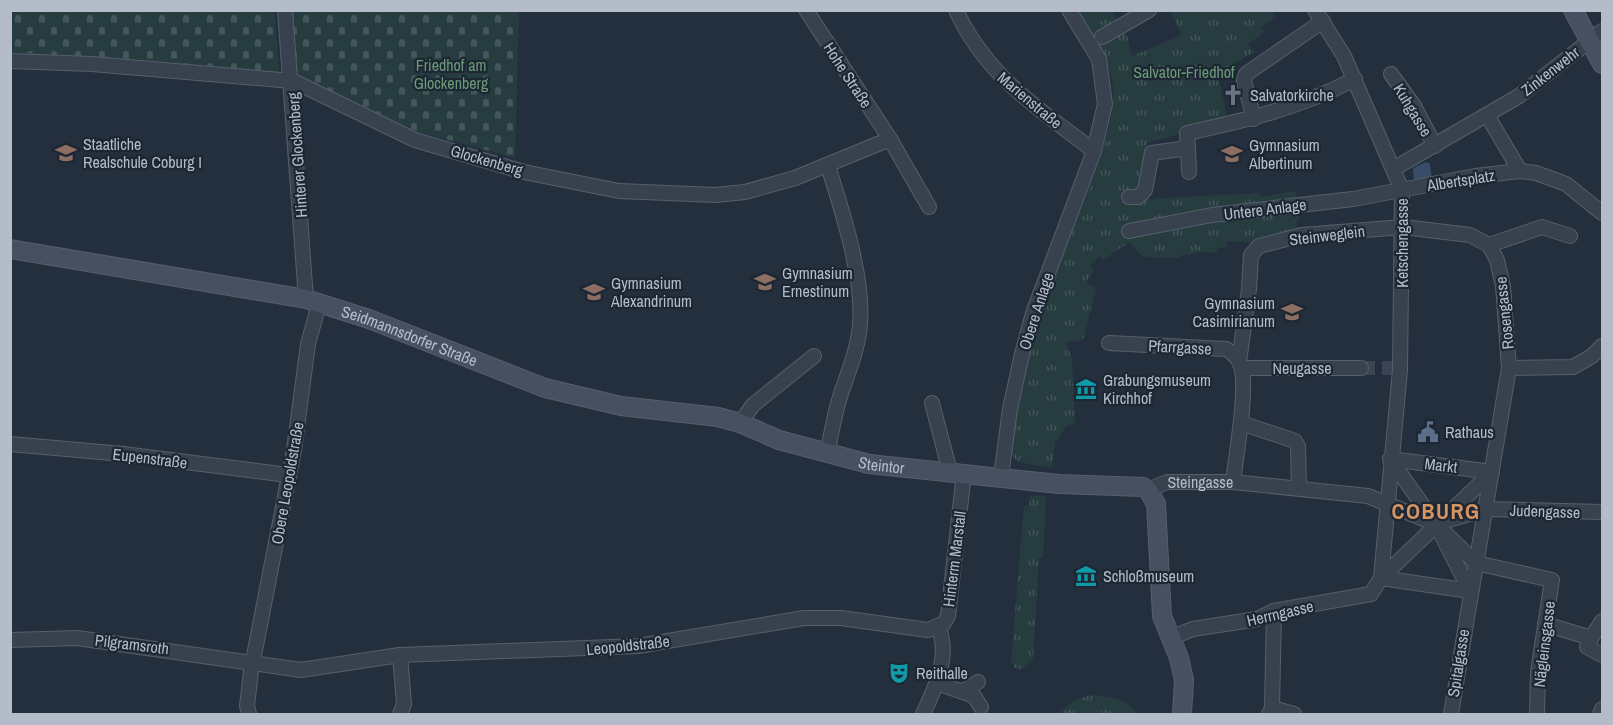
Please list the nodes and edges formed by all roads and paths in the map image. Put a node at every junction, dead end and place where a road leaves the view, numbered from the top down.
1 (285, 10) edge
2 (806, 10) edge
3 (957, 10) edge
4 (1069, 10) edge
5 (1149, 10) edge
6 (1573, 10) edge
7 (1319, 16) edge
8 (1596, 35) edge
9 (1102, 37) dead end
10 (10, 61) edge
11 (1602, 64) edge
12 (1391, 74) dead end
13 (1355, 79) junction
14 (292, 81) junction
15 (1491, 112) junction
16 (1254, 119) junction
17 (890, 139) junction
18 (1435, 146) junction
19 (1188, 148) junction
20 (1094, 151) junction
21 (828, 166) junction
22 (1395, 168) junction
23 (1523, 171) junction
24 (1189, 172) dead end
25 (1402, 190) junction
26 (1129, 197) dead end
27 (929, 207) dead end
28 (1602, 213) edge
29 (1403, 227) junction
30 (1129, 231) dead end
31 (1570, 236) dead end
32 (1489, 245) junction
33 (10, 249) edge
34 (312, 302) junction
35 (1109, 343) dead end
36 (1602, 346) edge
37 (814, 356) dead end
38 (1240, 365) junction
39 (1361, 368) tunnel mouth
40 (1509, 368) junction
41 (932, 403) dead end
42 (1241, 419) junction
43 (740, 423) junction
44 (10, 444) edge
45 (799, 446) joint
46 (827, 454) junction
47 (1390, 459) junction
48 (1492, 472) junction
49 (957, 473) junction
50 (288, 476) junction
51 (1001, 477) junction
52 (1233, 482) junction
53 (1299, 488) junction
54 (1148, 489) junction
55 (1368, 496) joint
56 (1387, 505) junction
57 (1487, 509) junction
58 (1602, 512) edge
59 (1436, 524) junction
60 (1476, 563) junction
61 (1381, 578) junction
62 (1470, 591) junction
63 (1274, 611) junction
64 (1602, 621) edge
65 (1545, 624) junction
66 (938, 627) junction
67 (1170, 638) junction
68 (1591, 638) junction
69 (10, 640) edge
70 (400, 655) junction
71 (1602, 655) edge
72 (253, 663) junction
73 (315, 670) joint
74 (978, 682) dead end
75 (937, 683) junction
76 (963, 691) junction
77 (981, 707) dead end
78 (1602, 709) edge
79 (405, 711) edge
80 (1270, 711) edge
81 (249, 714) edge
82 (923, 714) edge
83 (1182, 714) edge
84 (1294, 714) edge
85 (1451, 714) edge
86 (1537, 714) edge
87 (1600, 714) edge

1 - 14 street, Hinterer Glockenberg
2 - 17 street, Hohe Straße
3 - 20 street, Marienstraße
4 - 20 street, Obere Anlage
5 - 9 street
6 - 8 street
7 - 13 street, Ketschengasse
7 - 16 street
8 - 11 street
8 - 15 street, Zinkenwehr
10 - 14 street, Glockenberg
12 - 18 street, Kuhgasse
13 - 16 street
13 - 22 street, Ketschengasse
14 - 21 street, Glockenberg
14 - 34 street, Hinterer Glockenberg
15 - 18 street, Albertsplatz
15 - 23 street, Albertsplatz
16 - 19 street
17 - 21 street, Glockenberg
17 - 27 street
18 - 22 street, Albertsplatz
19 - 24 street
19 - 26 street
20 - 51 street, Obere Anlage
21 - 46 street
22 - 25 street, Ketschengasse
23 - 25 street, Albertsplatz
23 - 28 street
25 - 29 street, Ketschengasse
25 - 30 street, Untere Anlage
29 - 32 street
29 - 38 street, Steinweglein
29 - 47 street, Ketschengasse
31 - 32 street
32 - 40 street, Rosengasse
33 - 34 street, Seidmannsdorfer Straße
34 - 43 street, Seidmannsdorfer Straße
34 - 50 street, Obere Leopoldstraße
35 - 38 street, Pfarrgasse
36 - 40 street
37 - 43 street
38 - 39 street, Neugasse
38 - 42 street
40 - 48 street, Rosengasse
41 - 49 street
42 - 52 street
42 - 53 street
43 - 45 street, Seidmannsdorfer Straße
44 - 50 street, Eupenstraße
45 - 46 street, Steintor
46 - 49 street, Steintor
47 - 48 street, Markt
47 - 56 street
47 - 59 street, Markt
48 - 57 street
48 - 59 street, Markt
49 - 51 street, Steingasse
49 - 66 street, Hinterm Marstall
50 - 72 street, Obere Leopoldstraße
51 - 54 street, Steingasse
52 - 53 street, Steingasse
52 - 54 street, Steingasse
53 - 55 street, Steingasse
54 - 67 street
55 - 56 street, Markt
56 - 59 street, Markt
56 - 61 street
57 - 58 street, Judengasse
57 - 59 street, Markt
57 - 60 street
59 - 60 street, Markt
59 - 61 street, Markt
59 - 62 street, Markt
60 - 62 street
60 - 65 street, Nägleinsgasse
61 - 62 street
61 - 63 street, Herrngasse
62 - 85 street, Spitalgasse
63 - 67 street, Herrngasse
63 - 80 street
64 - 68 street
65 - 68 street
65 - 86 street, Nägleinsgasse
66 - 70 street, Leopoldstraße
66 - 75 street, Hinterm Marstall
67 - 83 street
68 - 71 street
69 - 72 street, Pilgramsroth
70 - 73 street, Leopoldstraße
70 - 79 street
72 - 73 street, Pilgramsroth
72 - 81 street, Obere Leopoldstraße
74 - 76 street
75 - 76 street
75 - 82 street, Hinterm Marstall
76 - 77 street
78 - 87 street
80 - 84 street

